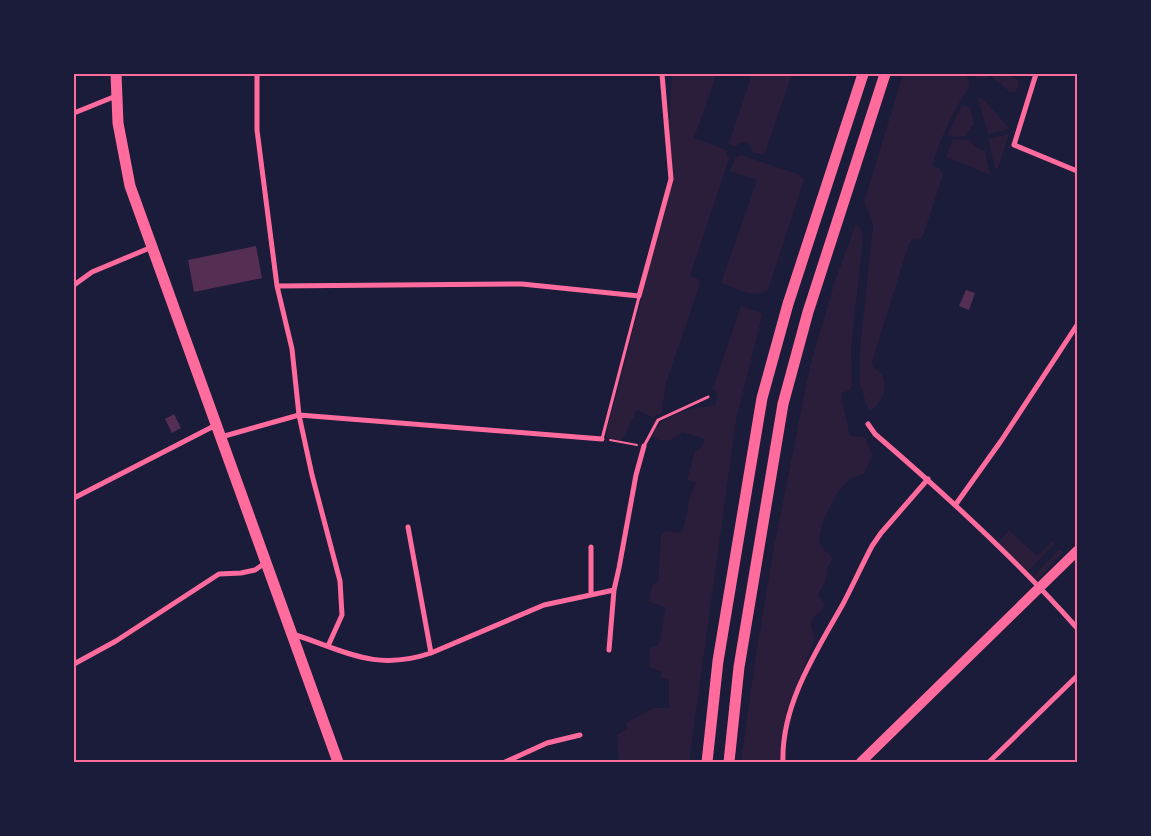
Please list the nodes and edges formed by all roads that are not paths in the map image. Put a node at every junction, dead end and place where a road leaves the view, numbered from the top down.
1 (116, 74) edge
2 (257, 74) edge
3 (662, 74) edge
4 (863, 74) edge
5 (885, 74) edge
6 (1036, 74) edge
7 (116, 96) junction
8 (74, 113) edge
9 (1077, 171) edge
10 (152, 247) junction
11 (74, 285) edge
12 (277, 286) junction
13 (639, 296) junction
14 (1077, 325) edge
15 (708, 397) dead end
16 (299, 415) junction
17 (216, 424) junction
18 (868, 424) dead end
19 (220, 437) junction
20 (602, 439) joint
21 (644, 446) joint
22 (928, 479) junction
23 (74, 498) edge
24 (956, 504) junction
25 (408, 527) dead end
26 (592, 547) dead end
27 (1077, 551) edge
28 (266, 562) junction
29 (1041, 587) junction
30 (614, 590) junction
31 (591, 595) junction
32 (1077, 628) edge
33 (292, 634) junction
34 (328, 646) junction
35 (609, 650) dead end
36 (430, 653) junction
37 (74, 664) edge
38 (1077, 676) edge
39 (580, 734) dead end
40 (338, 762) edge
41 (505, 762) edge
42 (707, 762) edge
43 (729, 762) edge
44 (783, 762) edge
45 (861, 762) edge
46 (989, 762) edge

1 - 7 main road
2 - 12 street
3 - 13 street
4 - 42 main road
5 - 43 main road
6 - 9 street
7 - 8 street
7 - 10 main road
10 - 11 street
10 - 17 main road
12 - 13 street
12 - 16 street
13 - 20 lane
14 - 24 street
15 - 21 lane
16 - 19 street
16 - 20 street
16 - 34 street
17 - 19 main road
17 - 23 street
18 - 22 street
19 - 28 main road
21 - 30 street
22 - 24 street
22 - 44 street
24 - 29 street
25 - 36 street
26 - 31 street
27 - 29 main road
28 - 33 main road
28 - 37 street
29 - 32 street
29 - 45 main road
30 - 31 street
30 - 35 street
31 - 36 street
33 - 34 street
33 - 40 main road
34 - 36 street
38 - 46 street
39 - 41 street

